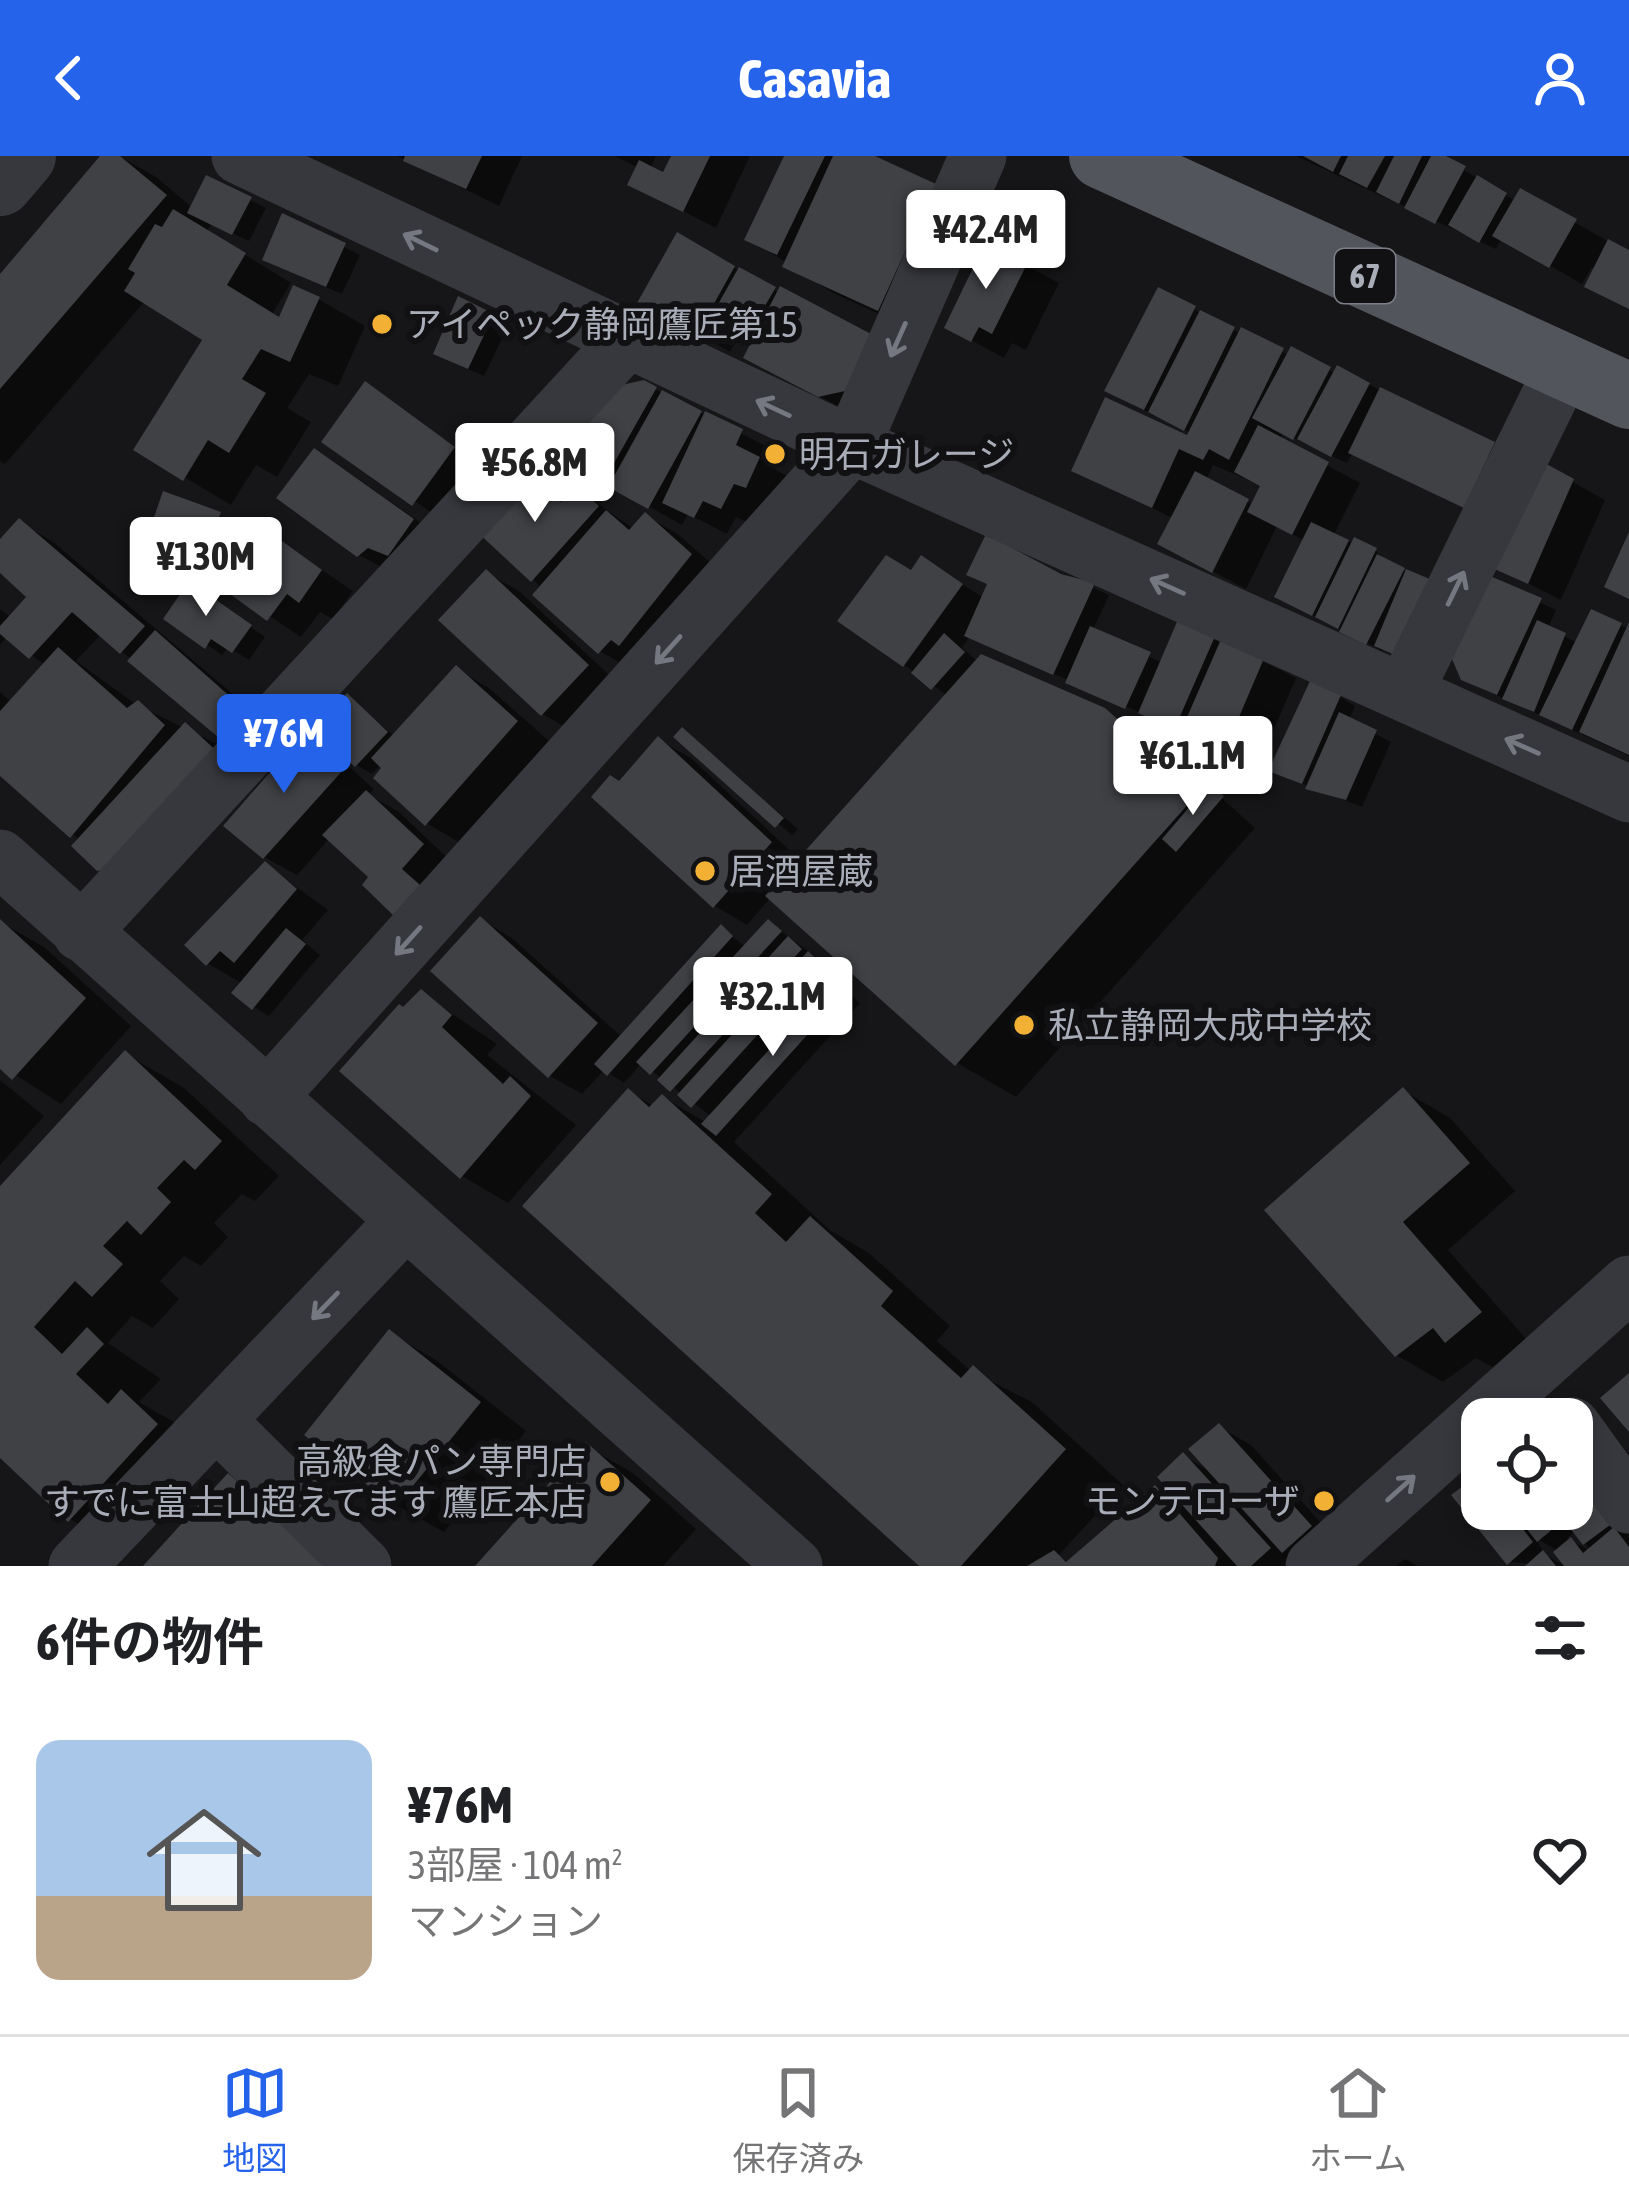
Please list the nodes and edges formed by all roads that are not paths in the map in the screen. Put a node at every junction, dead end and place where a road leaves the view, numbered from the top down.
1 (240, 156) edge
2 (979, 156) edge
3 (1102, 156) edge
4 (626, 341) junction
5 (1564, 368) junction
6 (1629, 396) edge
7 (852, 445) junction
8 (1404, 693) junction
9 (1629, 794) edge
10 (0, 858) edge
11 (81, 933) junction
12 (267, 1098) junction
13 (405, 1221) junction
14 (1629, 1284) edge
15 (1531, 1370) junction
16 (1551, 1398) edge
17 (216, 1420) junction
18 (1593, 1455) edge
19 (1629, 1504) edge
20 (77, 1566) edge
21 (363, 1566) edge
22 (794, 1566) edge
23 (1314, 1566) edge

4 -> 1 street
2 -> 7 street
3 - 5 main road, 67
7 -> 4 street
4 - 11 street
5 - 6 main road, 67
8 -> 5 street
8 -> 7 street
7 -> 12 street
9 -> 8 street
10 - 11 street
11 - 12 street
12 - 13 street
13 -> 17 street
13 - 22 street
14 - 15 street
15 - 16 street
23 -> 15 street
17 - 20 street
17 - 21 street
18 - 19 street

